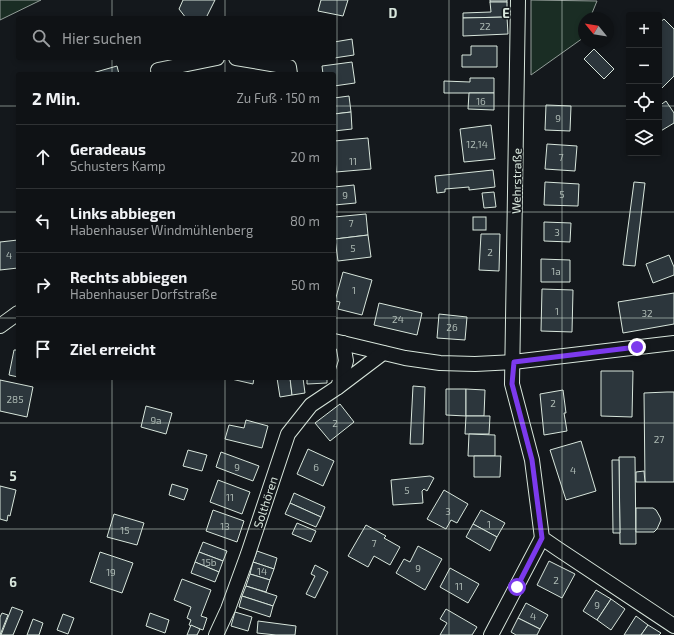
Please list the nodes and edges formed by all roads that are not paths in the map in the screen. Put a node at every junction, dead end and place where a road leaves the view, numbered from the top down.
1 (518, 0) edge
2 (207, 60) edge
3 (248, 60) edge
4 (158, 70) dead end
5 (290, 72) edge
6 (16, 314) edge
7 (0, 326) edge
8 (338, 342) edge
9 (674, 343) edge
10 (383, 353) junction
11 (514, 362) junction
12 (338, 387) junction
13 (542, 538) junction
14 (674, 626) edge
15 (216, 635) edge
16 (491, 635) edge

1 - 11 street, Wehrstraße
2 - 4 street
3 - 5 street
6 - 7 street
8 - 10 street
8 - 12 street
9 - 11 street
10 - 11 street
10 - 12 street, Solthören
11 - 13 street, Wehrstraße
12 - 15 street, Solthören
13 - 14 street
13 - 16 street

